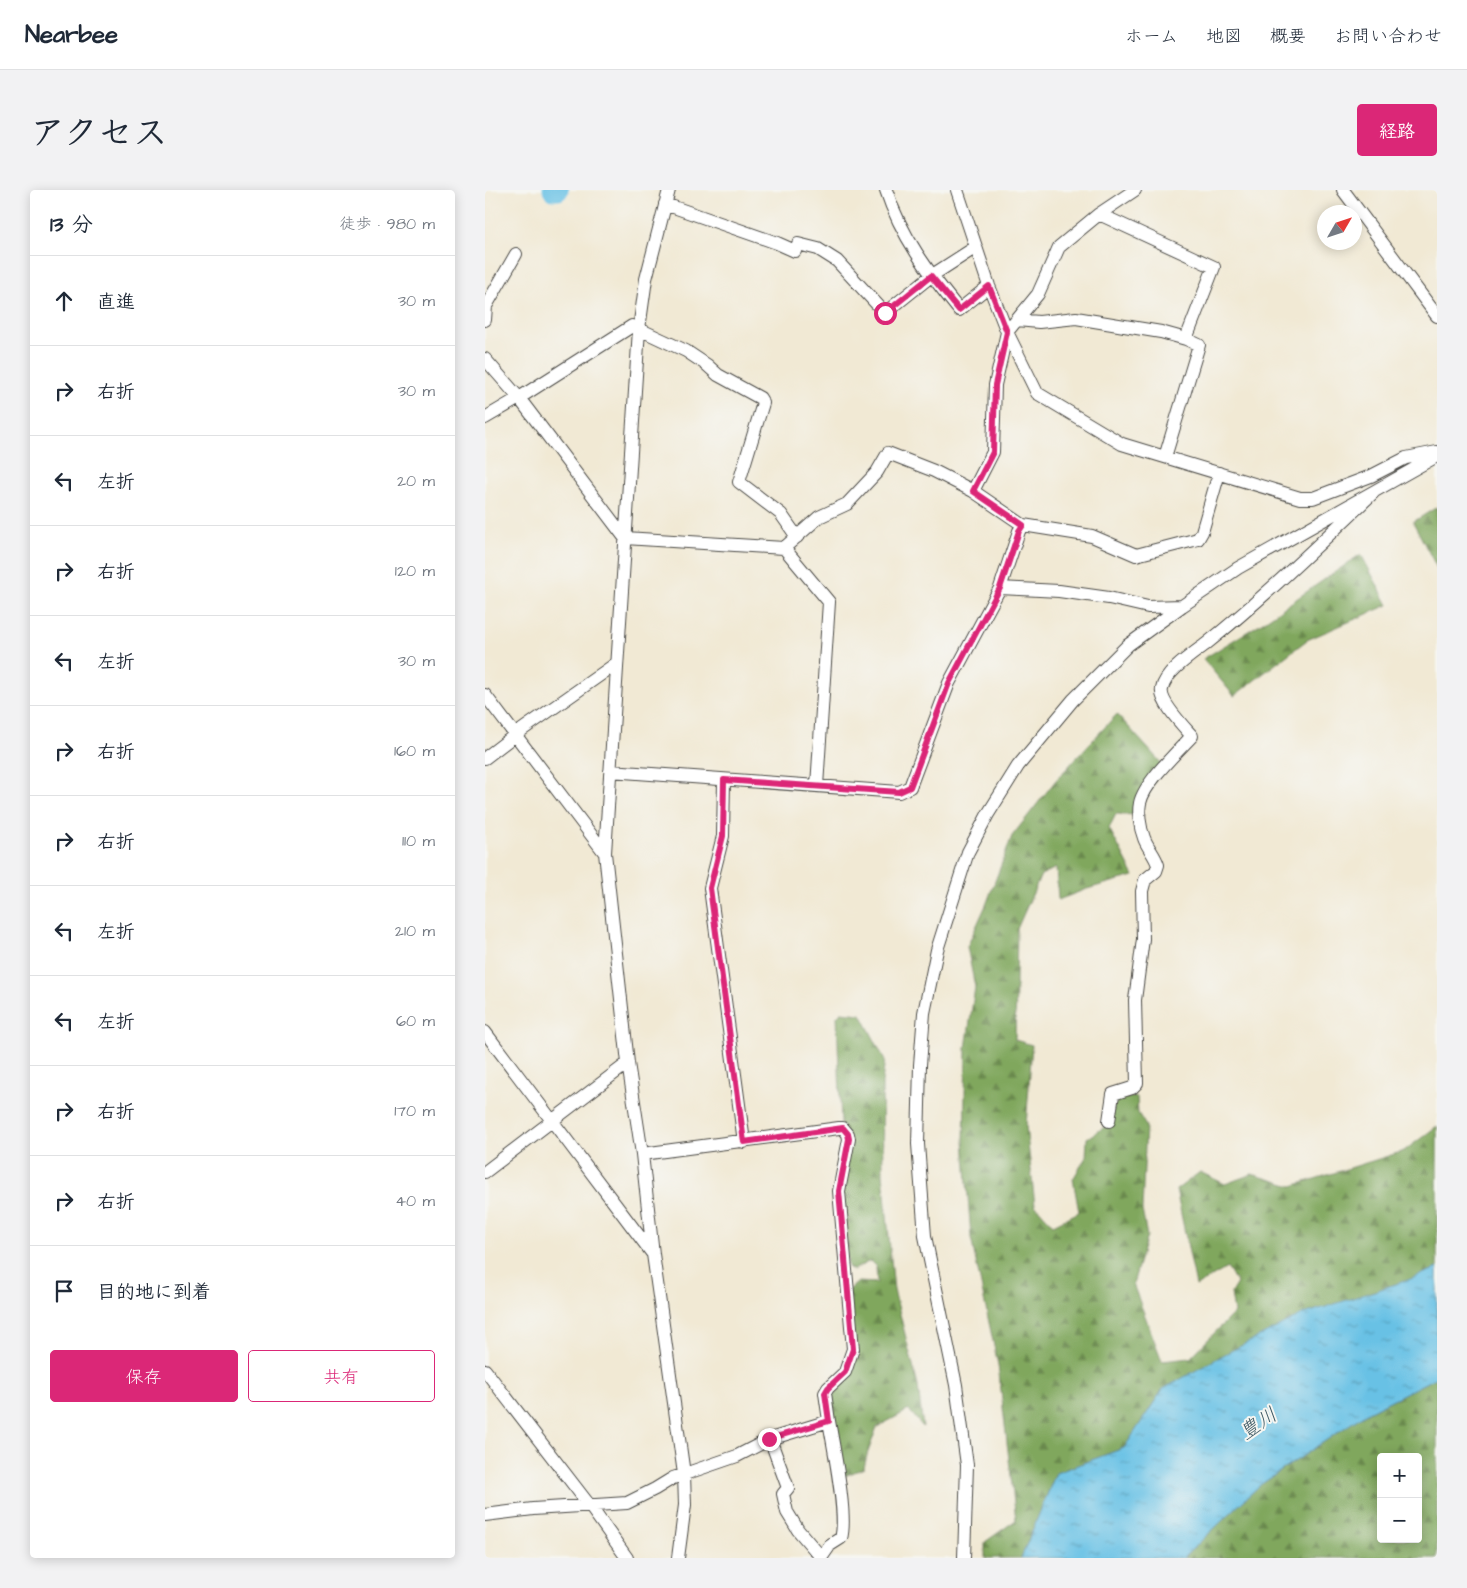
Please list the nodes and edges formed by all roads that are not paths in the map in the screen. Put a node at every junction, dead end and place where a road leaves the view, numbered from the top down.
1 (669, 190) edge
2 (886, 190) edge
3 (957, 190) edge
4 (1135, 190) edge
5 (1343, 190) edge
6 (665, 204) junction
7 (1099, 214) junction
8 (976, 247) junction
9 (516, 254) dead end
10 (931, 276) junction
11 (989, 286) junction
12 (1437, 316) edge
13 (485, 320) edge
14 (1017, 320) junction
15 (639, 329) junction
16 (1007, 332) junction
17 (1186, 338) junction
18 (485, 359) edge
19 (519, 398) junction
20 (485, 418) edge
21 (1437, 452) edge
22 (1165, 456) junction
23 (1437, 456) edge
24 (1219, 473) junction
25 (973, 491) junction
26 (1373, 493) junction
27 (1023, 525) junction
28 (797, 536) junction
29 (625, 538) junction
30 (784, 548) junction
31 (1000, 588) junction
32 (1182, 606) junction
33 (617, 663) junction
34 (485, 695) edge
35 (515, 735) junction
36 (485, 758) edge
37 (610, 771) junction
38 (724, 780) junction
39 (817, 786) junction
40 (605, 853) junction
41 (485, 1032) edge
42 (628, 1063) junction
43 (553, 1121) junction
44 (1109, 1121) dead end
45 (744, 1142) junction
46 (642, 1154) junction
47 (485, 1172) edge
48 (653, 1254) junction
49 (485, 1370) edge
50 (829, 1421) junction
51 (769, 1439) junction
52 (683, 1474) junction
53 (590, 1506) junction
54 (485, 1515) edge
55 (627, 1558) edge
56 (678, 1558) edge
57 (821, 1558) edge
58 (964, 1558) edge

1 - 6 street
2 - 10 street
3 - 8 street
4 - 7 street
5 - 12 street
6 - 10 street
6 - 15 street
7 - 14 street
7 - 17 street
8 - 10 street
8 - 11 street
9 - 13 street
10 - 11 street
11 - 16 street
14 - 16 street
14 - 17 street
15 - 19 street
15 - 28 street
15 - 29 street
16 - 22 street
16 - 25 street
17 - 22 street
18 - 19 street
19 - 20 street
19 - 29 street
21 - 24 street
22 - 24 street
23 - 26 street
24 - 27 street
25 - 27 street
25 - 28 street
26 - 32 street
26 - 44 street
27 - 31 street
28 - 30 street
29 - 30 street
29 - 33 street
30 - 39 street
31 - 32 street
31 - 39 street
32 - 58 street
33 - 35 street
33 - 37 street
34 - 35 street
35 - 36 street
35 - 40 street
37 - 38 street
37 - 40 street
38 - 39 street
38 - 45 street
40 - 42 street
41 - 43 street
42 - 43 street
42 - 46 street
43 - 47 street
43 - 48 street
45 - 46 street
45 - 50 street
46 - 48 street
48 - 52 street
49 - 53 street
50 - 51 street
50 - 57 street
51 - 52 street
51 - 57 street
52 - 53 street
52 - 56 street
53 - 54 street
53 - 55 street

